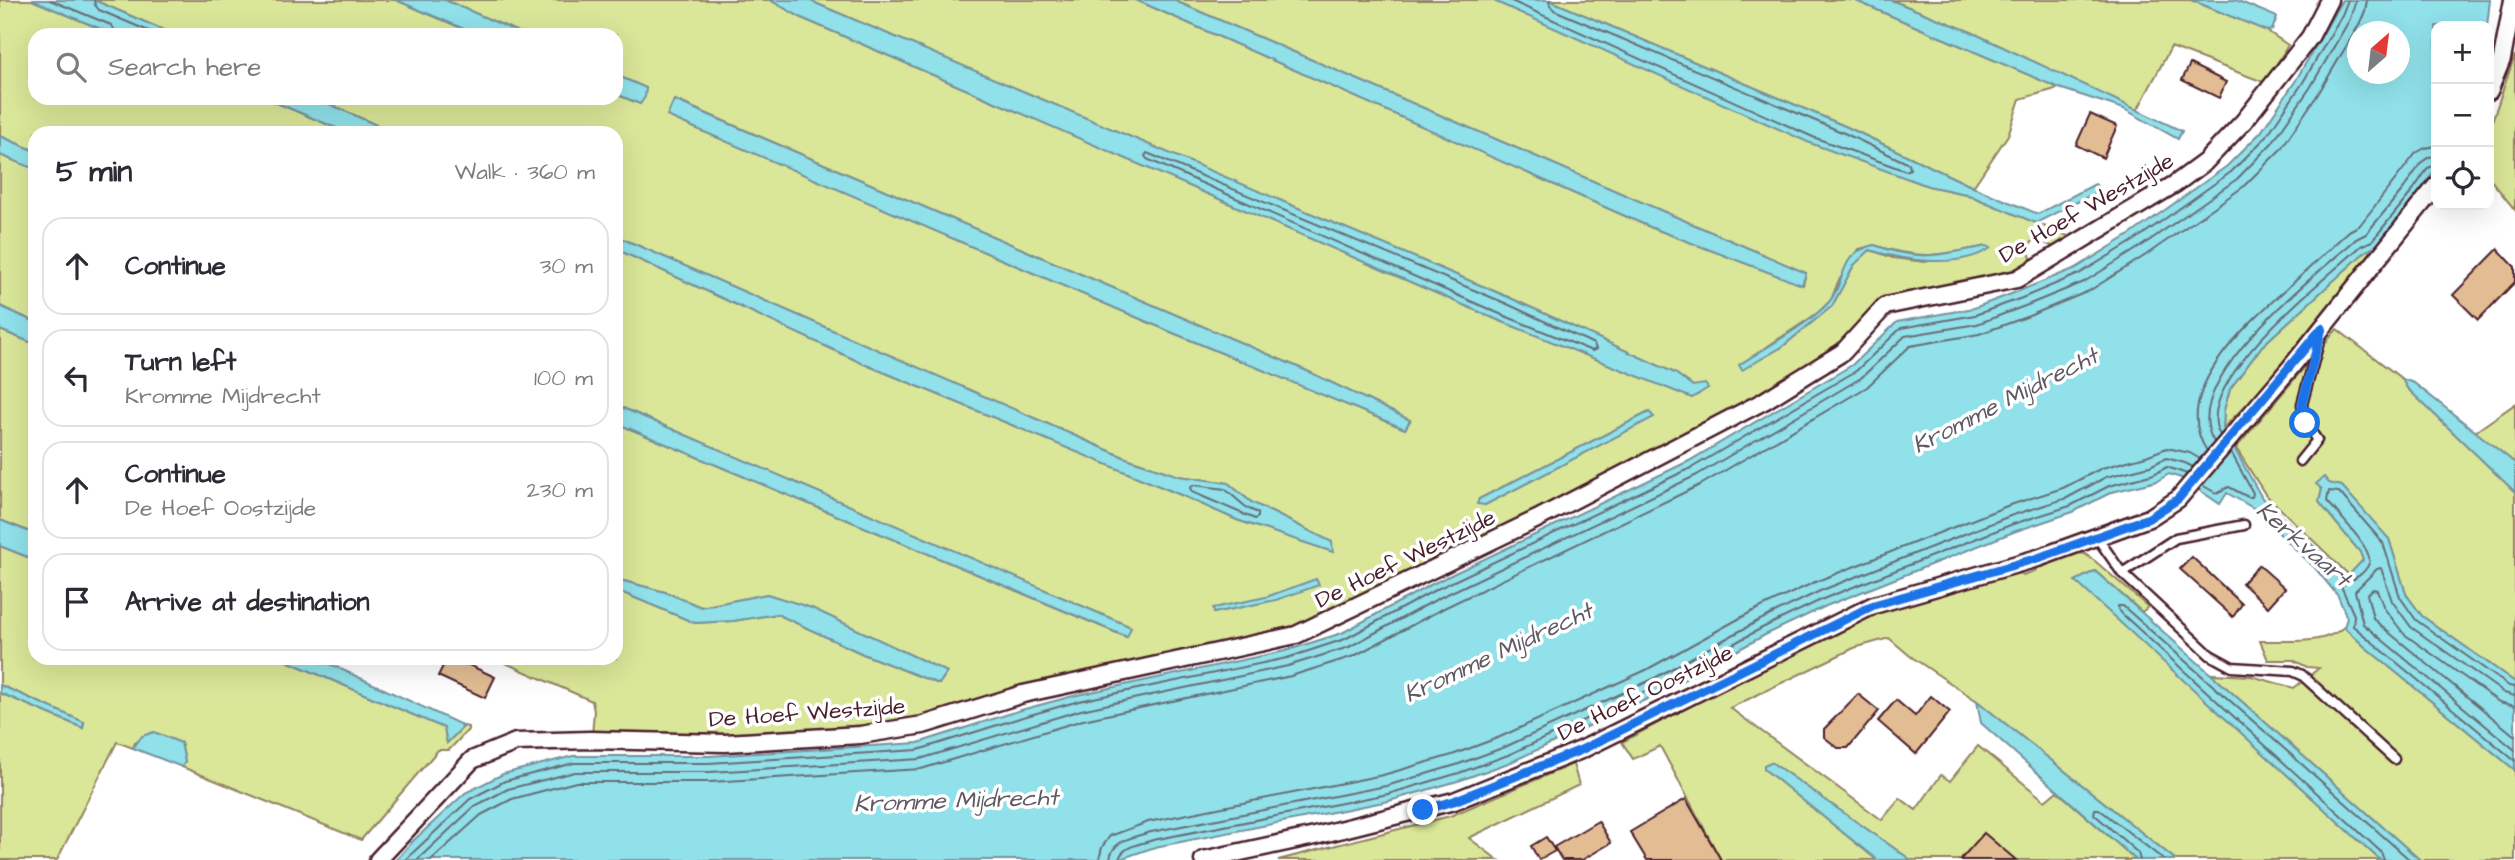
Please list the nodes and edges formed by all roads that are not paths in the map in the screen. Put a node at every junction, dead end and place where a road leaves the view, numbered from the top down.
1 (2329, 0) edge
2 (2513, 0) edge
3 (2492, 84) edge
4 (2431, 192) edge
5 (2322, 328) junction
6 (2300, 461) dead end
7 (2244, 525) dead end
8 (2096, 536) junction
9 (2122, 573) junction
10 (2394, 759) dead end
11 (378, 860) edge
12 (1203, 860) edge

1 - 11 street, De Hoef Westzijde
2 - 3 street
4 - 5 street
5 - 6 lane
5 - 8 street
7 - 9 lane
8 - 9 lane
8 - 12 street, De Hoef Oostzijde
9 - 10 lane

